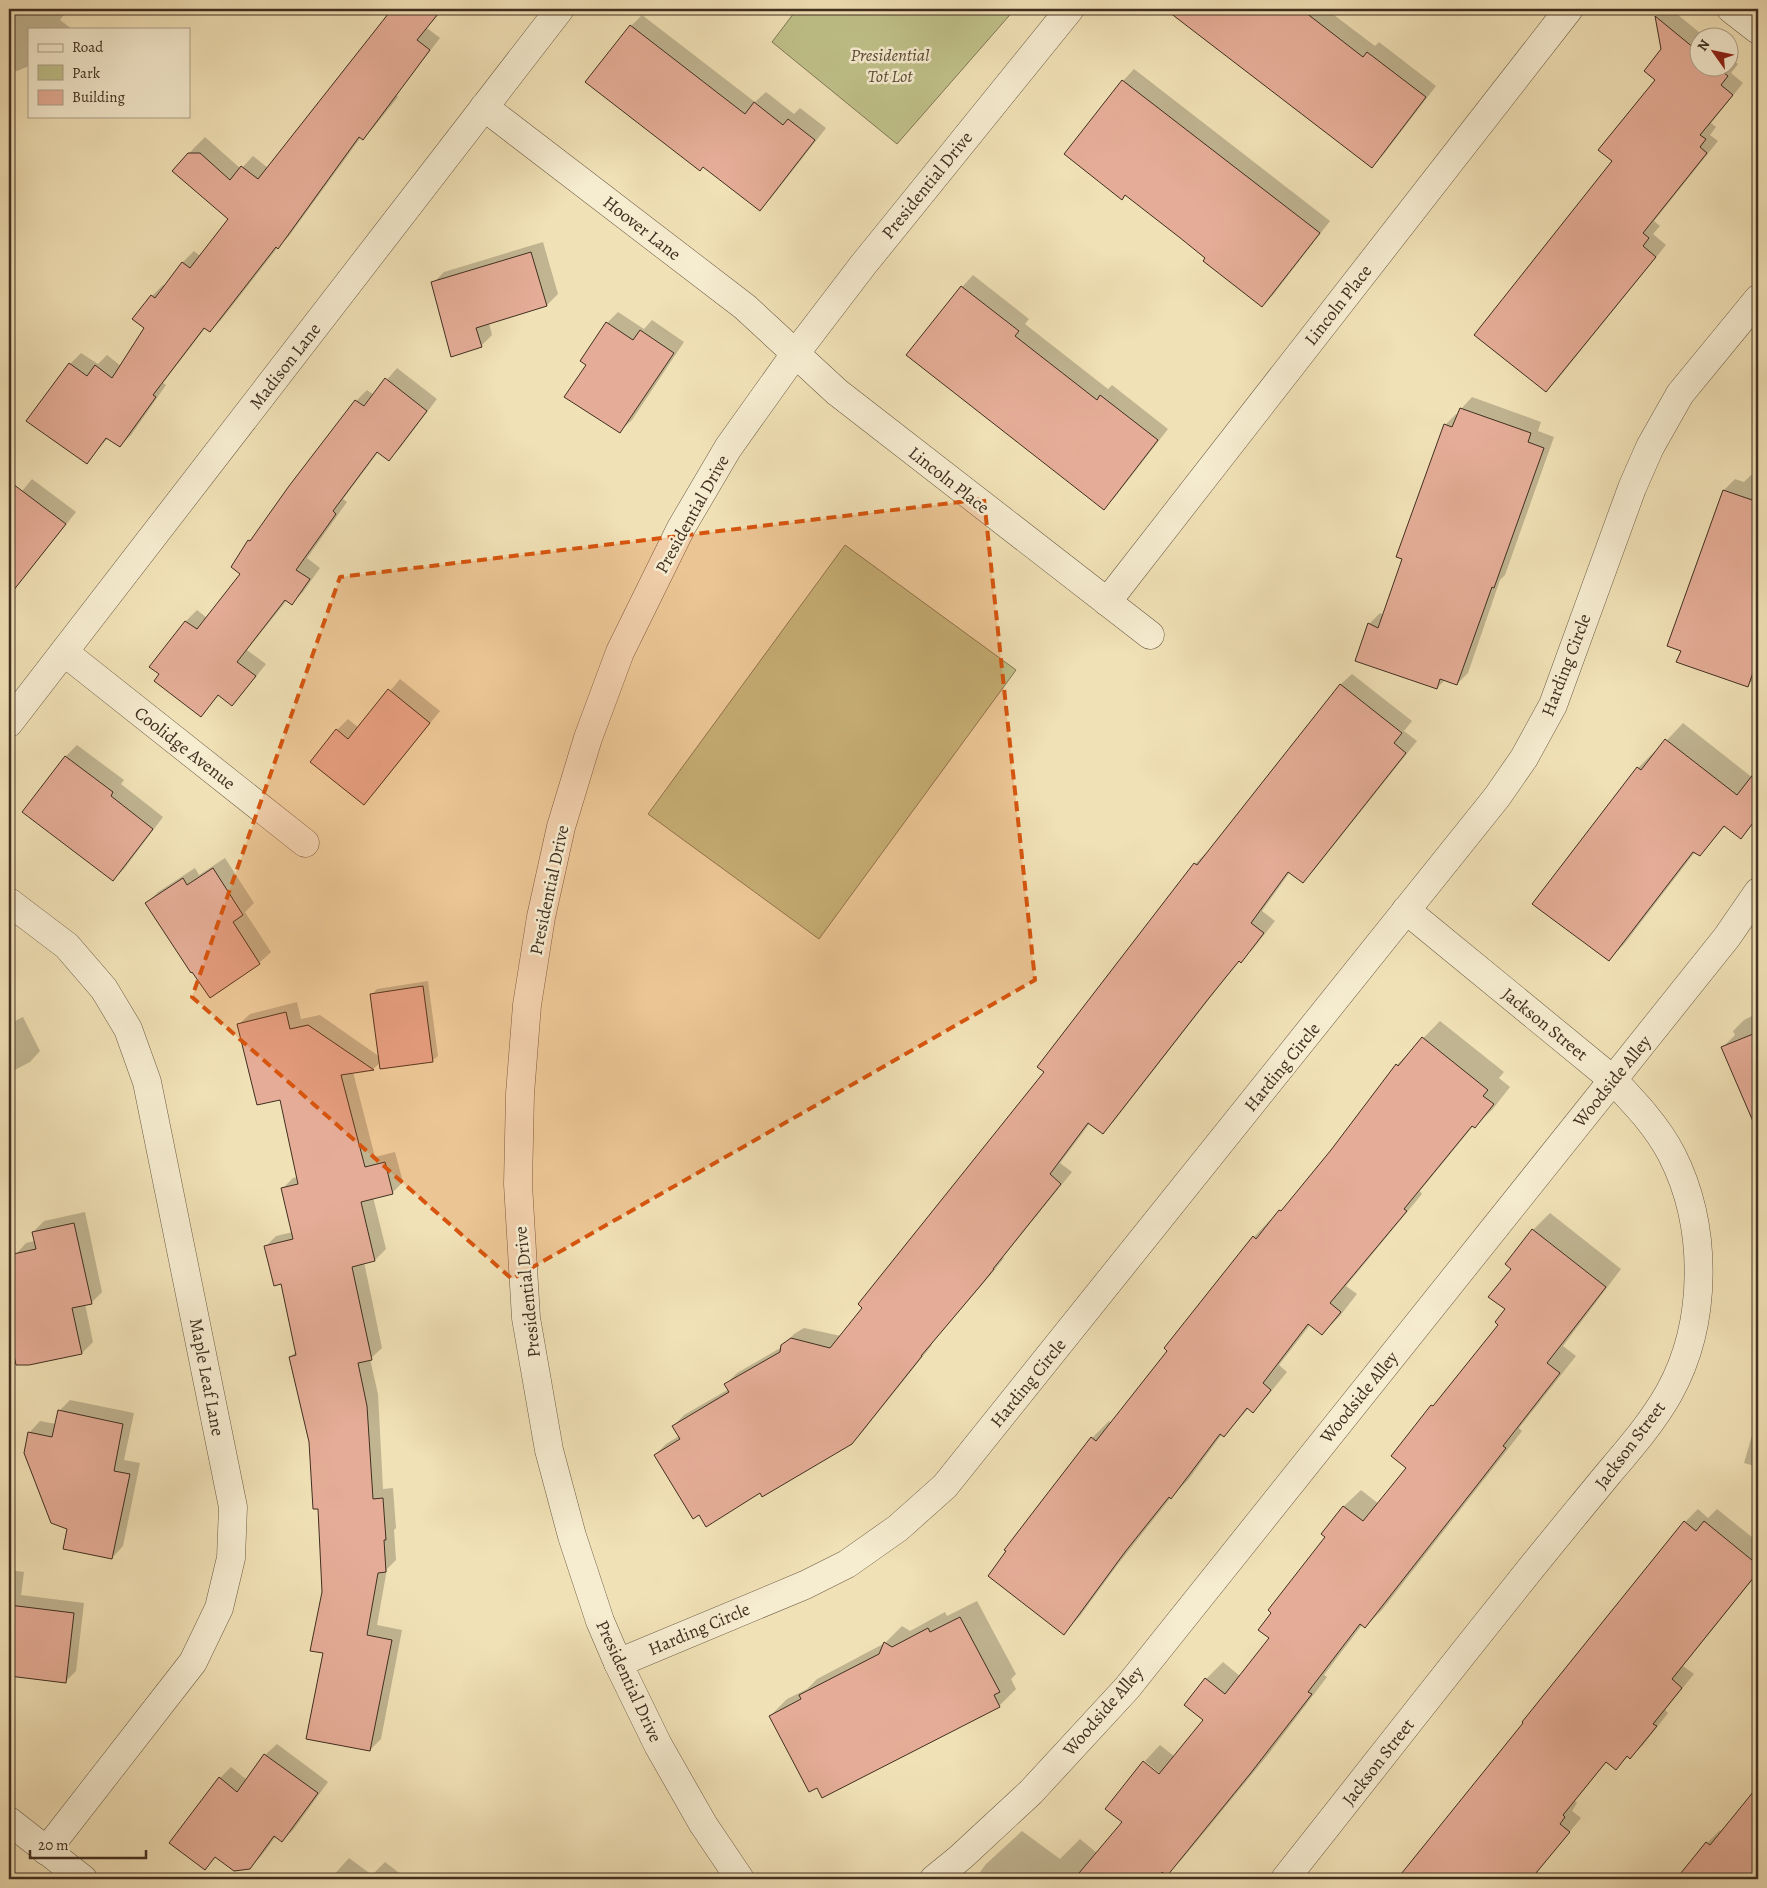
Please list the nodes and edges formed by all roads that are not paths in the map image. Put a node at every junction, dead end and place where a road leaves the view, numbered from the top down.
1 (560, 9) edge
2 (1070, 9) edge
3 (1569, 9) edge
4 (1731, 9) edge
5 (1758, 30) edge
6 (484, 107) junction
7 (1758, 299) edge
8 (795, 354) junction
9 (1106, 602) junction
10 (1150, 635) dead end
11 (64, 652) junction
12 (9, 723) edge
13 (305, 844) dead end
14 (1758, 892) edge
15 (9, 902) edge
16 (1406, 910) junction
17 (1612, 1079) junction
18 (618, 1663) junction
19 (9, 1821) edge
20 (46, 1851) junction
21 (83, 1879) edge
22 (740, 1879) edge
23 (934, 1879) edge
24 (1285, 1879) edge

1 - 6 street, Madison Lane
2 - 8 street, Presidential Drive
3 - 9 street, Lincoln Place
4 - 5 street
6 - 8 street, Hoover Lane
6 - 11 street, Madison Lane
7 - 16 street, Harding Circle
8 - 9 street, Lincoln Place
8 - 18 street, Presidential Drive
9 - 10 street, Lincoln Place
11 - 12 street, Madison Lane
11 - 13 street, Coolidge Avenue
14 - 17 street, Woodside Alley
15 - 20 street, Maple Leaf Lane
16 - 17 street, Jackson Street
16 - 18 street, Harding Circle
17 - 23 street, Woodside Alley
17 - 24 street, Jackson Street
18 - 22 street, Presidential Drive
19 - 20 street
20 - 21 street

